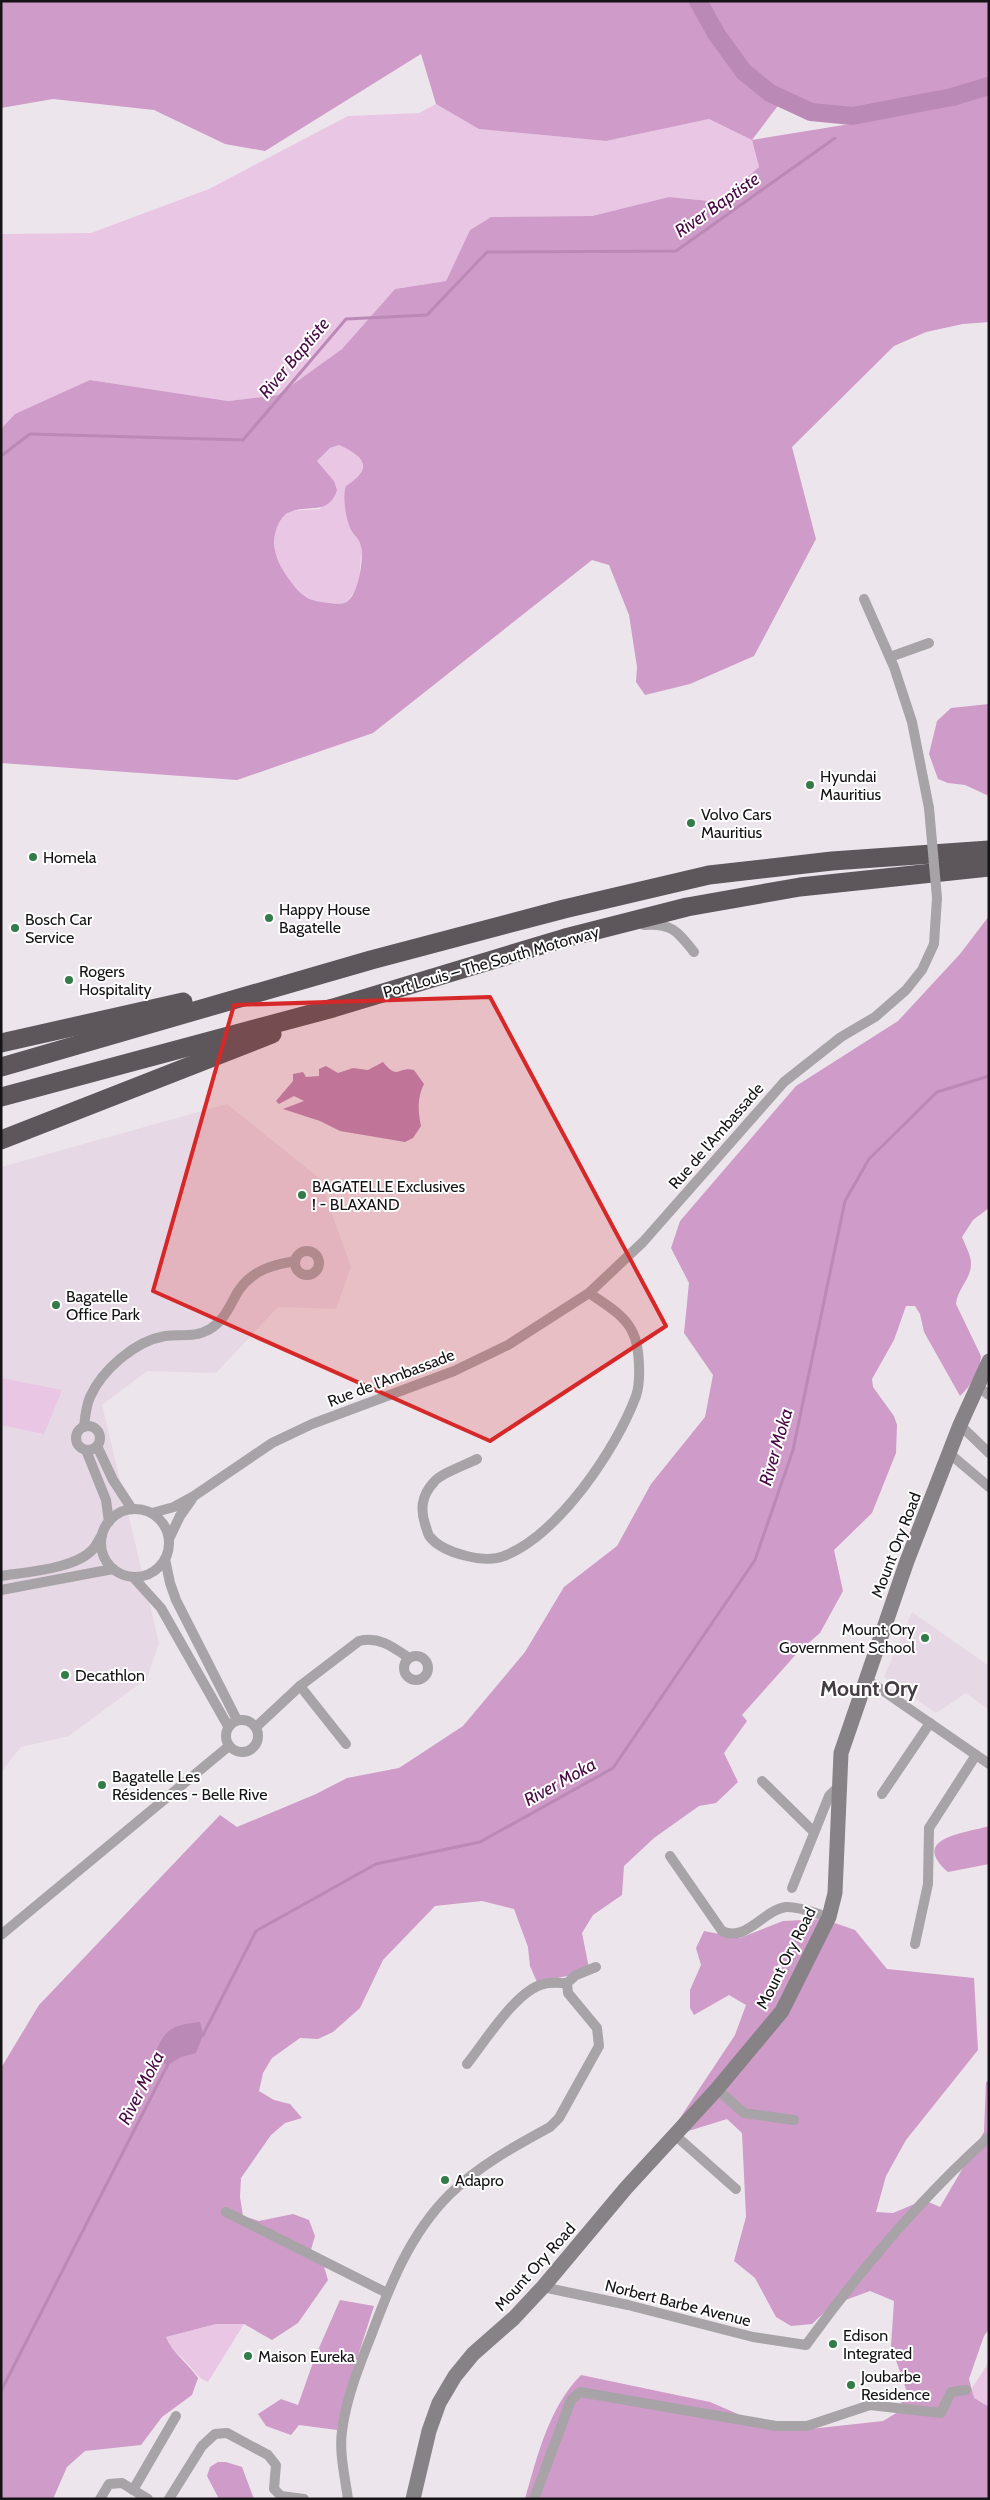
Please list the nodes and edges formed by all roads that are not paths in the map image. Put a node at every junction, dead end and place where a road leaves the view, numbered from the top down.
1 (864, 599) dead end
2 (929, 643) dead end
3 (890, 657) junction
4 (989, 838) edge
5 (989, 850) edge
6 (832, 861) junction
7 (989, 867) edge
8 (989, 879) edge
9 (845, 884) junction
10 (565, 938) junction
11 (694, 952) dead end
12 (371, 960) junction
13 (333, 1008) junction
14 (1, 1043) edge
15 (1, 1067) edge
16 (1, 1097) edge
17 (1, 1140) edge
18 (295, 1260) dead end
19 (589, 1293) junction
20 (989, 1361) edge
21 (983, 1390) edge
22 (960, 1425) junction
23 (84, 1427) junction
24 (97, 1446) junction
25 (86, 1450) junction
26 (989, 1453) edge
27 (950, 1454) junction
28 (477, 1459) dead end
29 (989, 1487) edge
30 (194, 1496) junction
31 (132, 1509) junction
32 (152, 1513) junction
33 (109, 1522) junction
34 (104, 1532) junction
35 (169, 1538) junction
36 (165, 1559) junction
37 (114, 1569) junction
38 (1, 1576) edge
39 (133, 1576) junction
40 (1, 1590) edge
41 (409, 1658) dead end
42 (866, 1679) junction
43 (300, 1686) junction
44 (233, 1723) junction
45 (930, 1723) junction
46 (256, 1727) junction
47 (346, 1744) dead end
48 (229, 1746) junction
49 (976, 1755) junction
50 (989, 1764) edge
51 (762, 1781) dead end
52 (838, 1787) junction
53 (882, 1794) dead end
54 (814, 1832) junction
55 (670, 1856) dead end
56 (792, 1888) dead end
57 (829, 1917) junction
58 (1, 1935) edge
59 (915, 1944) dead end
60 (596, 1967) dead end
61 (567, 1983) junction
62 (467, 2064) dead end
63 (717, 2089) junction
64 (794, 2120) dead end
65 (675, 2135) junction
66 (989, 2137) edge
67 (736, 2189) dead end
68 (226, 2212) dead end
69 (543, 2287) junction
70 (387, 2293) junction
71 (966, 2390) dead end
72 (176, 2416) dead end
73 (134, 2490) junction
74 (100, 2499) edge
75 (148, 2499) edge
76 (169, 2499) edge
77 (304, 2499) edge
78 (348, 2499) edge
79 (413, 2499) edge
80 (534, 2499) edge

1 - 3 street, Rue de l'Ambassade
2 - 3 street
3 - 19 street, Rue de l'Ambassade, bridge
4 - 6 highway
5 - 6 highway, Port Louis – The South Motorway
6 - 12 highway, Port Louis – The South Motorway
7 - 9 highway, Port Louis – The South Motorway
8 - 9 highway
9 - 10 highway, Port Louis – The South Motorway
10 - 11 street
10 - 13 highway, Port Louis – The South Motorway
12 - 14 highway
12 - 15 highway, Port Louis – The South Motorway
13 - 16 highway, Port Louis – The South Motorway
13 - 17 highway
18 - 23 street
19 - 28 street
19 - 30 street, Rue de l'Ambassade
20 - 21 main road, Mount Ory Road
21 - 22 main road, Mount Ory Road
22 - 26 street
22 - 27 main road, Mount Ory Road
23 - 24 street
23 - 25 street
24 - 25 street
24 - 31 street
25 - 33 street
27 - 29 street
27 - 42 main road, Mount Ory Road
30 - 32 street
30 - 35 street
31 - 32 street
31 - 33 street
32 - 35 street
33 - 34 street
34 - 37 street
34 - 38 street
35 - 36 street
36 - 39 street
36 - 44 street
37 - 39 street
37 - 40 street
39 - 44 street
41 - 43 street
42 - 45 street
42 - 52 main road, Mount Ory Road
43 - 46 street
43 - 47 street
44 - 46 street
44 - 48 street
45 - 49 street
45 - 53 street
46 - 48 street
48 - 58 street
49 - 50 street
49 - 59 street
51 - 54 street
52 - 54 street
52 - 57 main road, Mount Ory Road
54 - 56 street
55 - 57 street
57 - 63 main road, Mount Ory Road
60 - 61 street
61 - 62 street
61 - 70 street
63 - 64 street
63 - 65 main road, Mount Ory Road
65 - 67 street
65 - 69 main road, Mount Ory Road
66 - 69 street, Norbert Barbe Avenue
68 - 70 street
69 - 79 main road, Mount Ory Road
70 - 78 street
71 - 80 street
72 - 73 street
73 - 74 street
73 - 75 street
76 - 77 street

